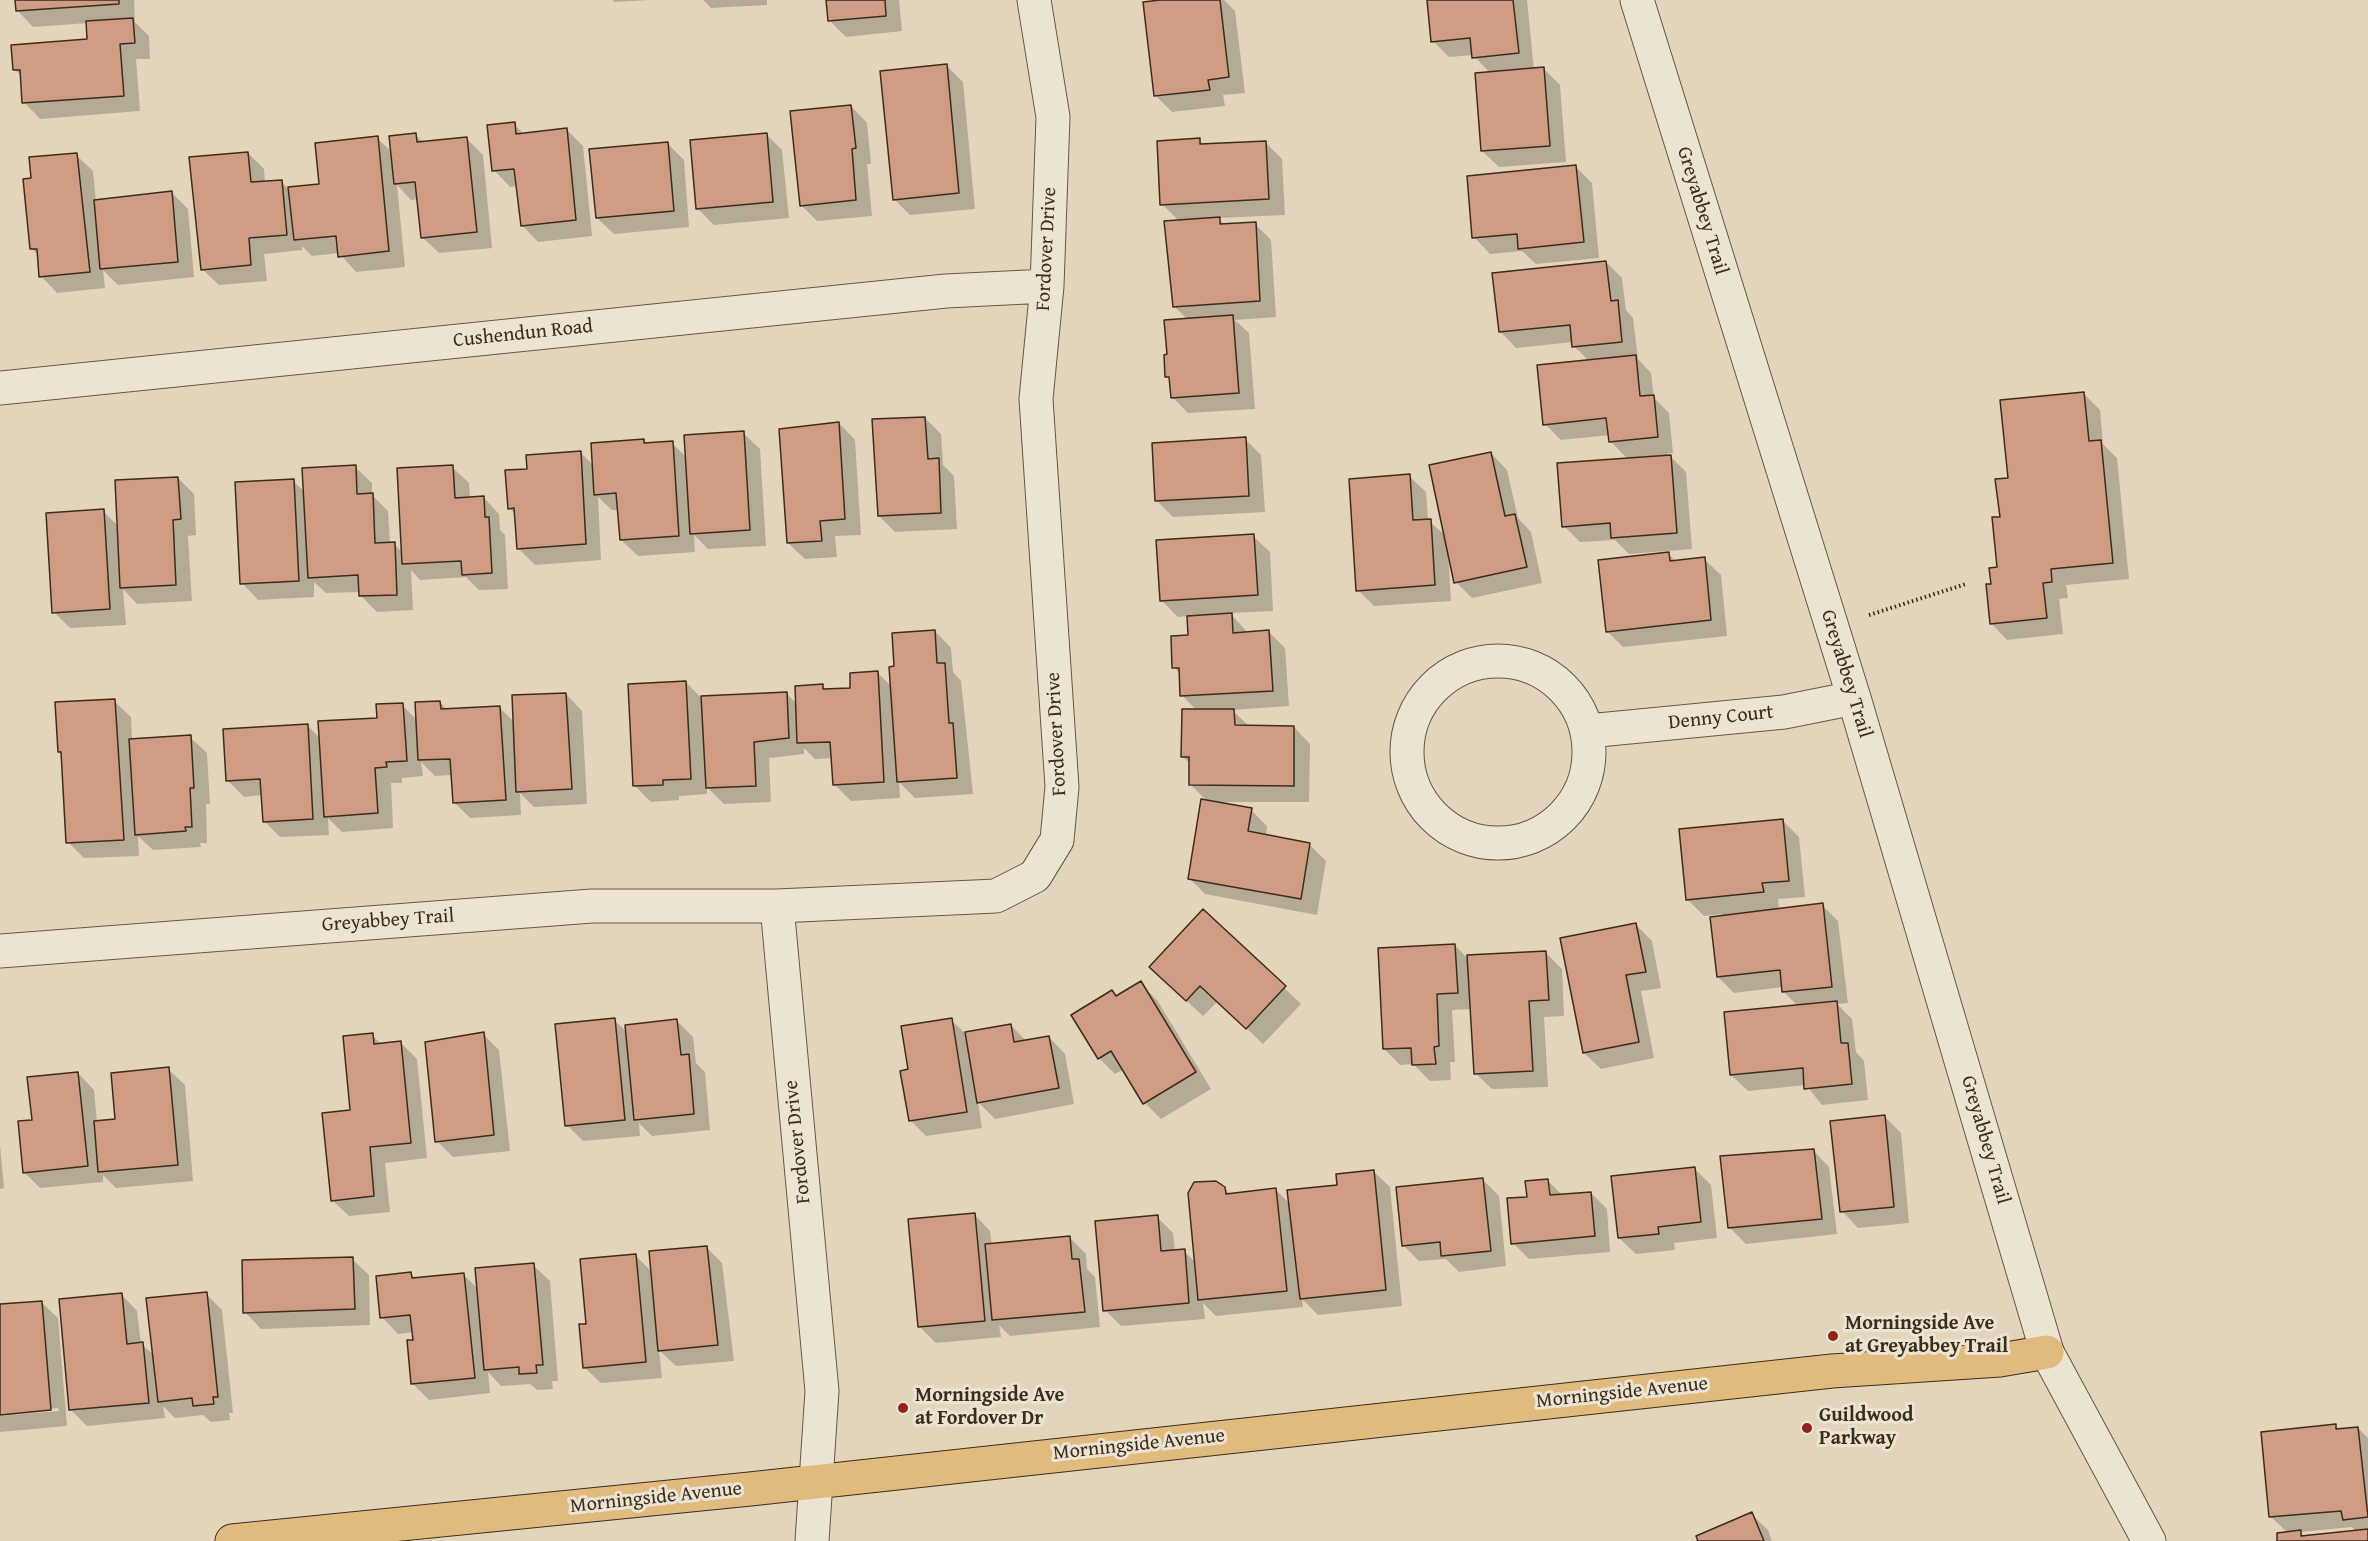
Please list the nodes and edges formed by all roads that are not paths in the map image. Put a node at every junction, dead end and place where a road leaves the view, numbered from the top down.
1 (1034, 0) edge
2 (1637, 0) edge
3 (1047, 286) junction
4 (0, 388) edge
5 (1854, 698) junction
6 (1588, 731) junction
7 (777, 906) junction
8 (0, 951) edge
9 (2047, 1352) junction
10 (814, 1481) junction
11 (232, 1541) edge
12 (812, 1541) edge
13 (2149, 1541) edge

1 - 3 street, Fordover Drive
2 - 5 street, Greyabbey Trail
3 - 4 street, Cushendun Road
3 - 7 street, Fordover Drive
5 - 6 street, Denny Court
5 - 9 street, Greyabbey Trail
6 - 6 street
7 - 8 street, Greyabbey Trail
7 - 10 street, Fordover Drive
9 - 10 main road, Morningside Avenue
9 - 13 street
10 - 11 main road, Morningside Avenue
10 - 12 street, Fordover Drive

